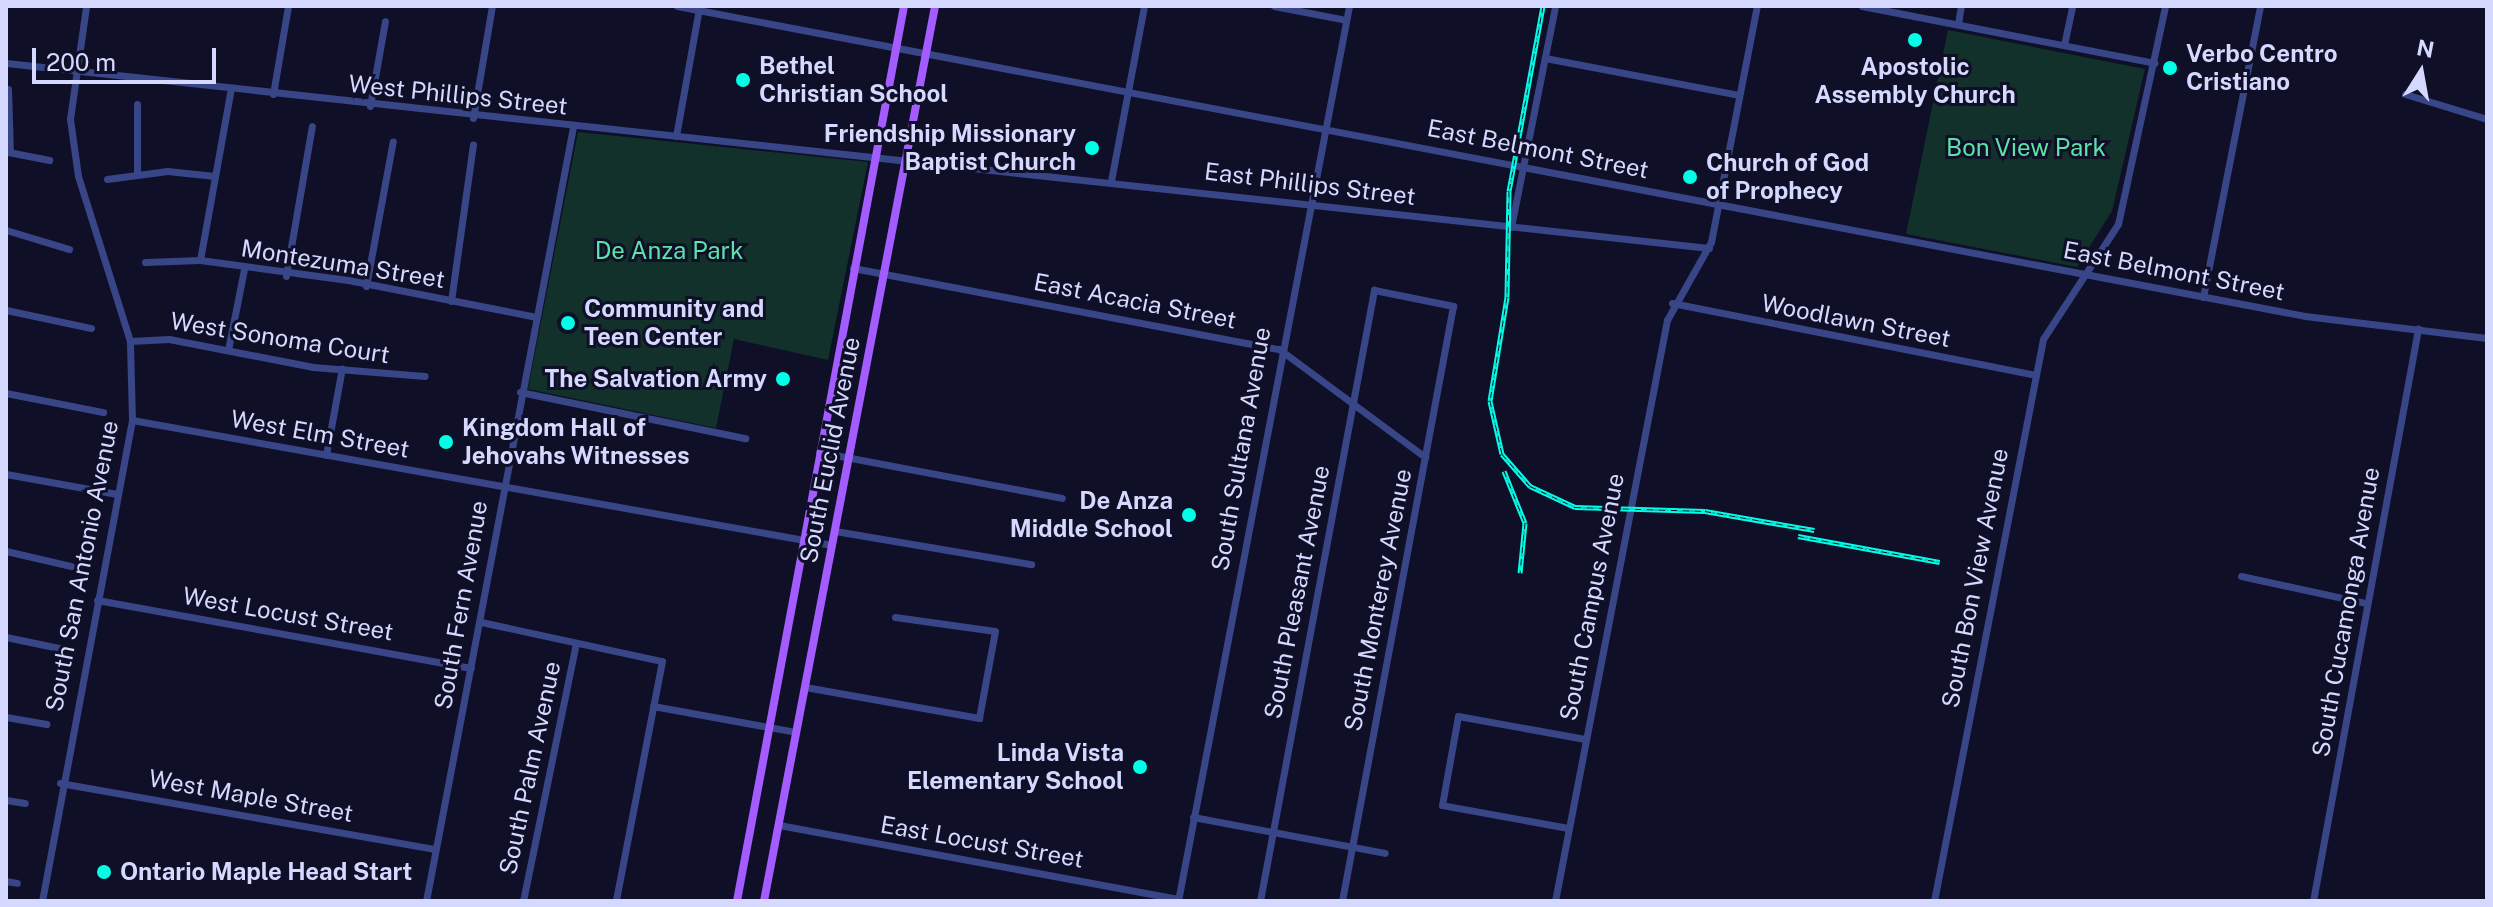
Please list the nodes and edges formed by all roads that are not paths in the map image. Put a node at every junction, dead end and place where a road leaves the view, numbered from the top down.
1 (86, 6) edge
2 (288, 6) edge
3 (492, 6) edge
4 (677, 6) edge
5 (904, 6) edge
6 (935, 6) edge
7 (1144, 6) edge
8 (1274, 6) edge
9 (1349, 6) edge
10 (1555, 6) edge
11 (1757, 6) edge
12 (1862, 6) edge
13 (1961, 6) edge
14 (2072, 6) edge
15 (2165, 6) edge
16 (2260, 6) edge
17 (699, 8) edge
18 (1346, 20) junction
19 (385, 21) dead end
20 (1958, 24) junction
21 (2064, 45) junction
22 (896, 47) junction
23 (926, 53) junction
24 (1545, 58) junction
25 (6, 63) edge
26 (2154, 63) junction
27 (73, 70) junction
28 (231, 88) junction
29 (8, 89) dead end
30 (1127, 90) junction
31 (273, 94) junction
32 (2405, 94) dead end
33 (1739, 95) junction
34 (137, 104) dead end
35 (370, 106) junction
36 (473, 118) junction
37 (2487, 119) edge
38 (312, 126) dead end
39 (573, 127) junction
40 (1325, 128) junction
41 (676, 136) junction
42 (393, 141) dead end
43 (473, 145) dead end
44 (8, 152) edge
45 (874, 156) junction
46 (906, 158) junction
47 (49, 160) dead end
48 (1525, 167) junction
49 (137, 174) junction
50 (215, 176) junction
51 (107, 179) dead end
52 (1111, 181) junction
53 (1719, 204) junction
54 (1311, 205) junction
55 (1511, 227) junction
56 (6, 230) edge
57 (1709, 248) junction
58 (69, 249) dead end
59 (200, 260) junction
60 (145, 262) dead end
61 (853, 268) junction
62 (244, 269) junction
63 (2083, 274) junction
64 (884, 275) junction
65 (286, 276) junction
66 (366, 286) junction
67 (1374, 290) joint
68 (2203, 297) junction
69 (451, 301) junction
70 (1672, 303) junction
71 (6, 310) edge
72 (536, 317) junction
73 (91, 328) dead end
74 (2418, 329) junction
75 (2487, 338) edge
76 (130, 341) junction
77 (1279, 349) junction
78 (228, 350) junction
79 (342, 368) junction
80 (2034, 375) junction
81 (425, 376) dead end
82 (520, 392) junction
83 (6, 393) edge
84 (1353, 404) junction
85 (103, 412) dead end
86 (132, 420) junction
87 (745, 438) dead end
88 (819, 452) junction
89 (326, 455) junction
90 (1425, 457) junction
91 (849, 458) junction
92 (6, 474) edge
93 (503, 487) junction
94 (117, 494) junction
95 (1062, 498) dead end
96 (835, 531) junction
97 (802, 539) junction
98 (832, 545) junction
99 (6, 551) edge
100 (1031, 564) dead end
101 (71, 566) dead end
102 (2241, 576) dead end
103 (97, 600) junction
104 (2366, 603) junction
105 (895, 617) dead end
106 (481, 622) junction
107 (6, 637) edge
108 (576, 643) junction
109 (59, 648) dead end
110 (471, 668) junction
111 (805, 687) junction
112 (653, 706) junction
113 (6, 717) edge
114 (46, 724) dead end
115 (770, 727) junction
116 (796, 732) junction
117 (1585, 739) junction
118 (60, 783) junction
119 (6, 800) edge
120 (25, 803) dead end
121 (1193, 817) junction
122 (779, 825) junction
123 (1568, 828) junction
124 (1272, 832) junction
125 (1352, 847) junction
126 (435, 849) junction
127 (1385, 853) dead end
128 (6, 881) edge
129 (17, 883) dead end
130 (1178, 900) edge
131 (42, 901) edge
132 (426, 901) edge
133 (523, 901) edge
134 (616, 901) edge
135 (737, 901) edge
136 (764, 901) edge
137 (1260, 901) edge
138 (1342, 901) edge
139 (1555, 901) edge
140 (1934, 901) edge
141 (2313, 901) edge

1 - 27 street, South San Antonio Avenue
2 - 31 street
3 - 36 street
4 - 17 street, East Belmont Street
5 - 22 main road, South Euclid Avenue
6 - 23 main road, South Euclid Avenue
7 - 30 street
8 - 18 street
9 - 18 street, South Sultana Avenue
10 - 24 street
11 - 33 street
12 - 20 street
13 - 20 street
14 - 21 street
15 - 26 street, South Bon View Avenue
16 - 68 street
17 - 22 street, East Belmont Street
17 - 41 street
18 - 40 street, South Sultana Avenue
19 - 35 street
20 - 21 street
21 - 26 street
22 - 23 street, East Belmont Street
22 - 45 main road, South Euclid Avenue
23 - 30 street, East Belmont Street
23 - 46 main road, South Euclid Avenue
24 - 33 street
24 - 48 street
25 - 27 street, West Phillips Street
26 - 63 street, South Bon View Avenue
27 - 28 street, West Phillips Street
27 - 76 street, South San Antonio Avenue
28 - 31 street, West Phillips Street
28 - 50 street
29 - 44 street
30 - 40 street, East Belmont Street
30 - 52 street
31 - 35 street, West Phillips Street
32 - 37 street
33 - 53 street
34 - 49 street
35 - 36 street, West Phillips Street
36 - 39 street, West Phillips Street
38 - 65 street
39 - 41 street, West Phillips Street
39 - 72 street, South Fern Avenue
40 - 48 street, East Belmont Street
40 - 54 street, South Sultana Avenue
41 - 45 street, West Phillips Street
42 - 66 street
43 - 69 street
44 - 47 street
45 - 46 street, West Phillips Street
45 - 61 main road, South Euclid Avenue
46 - 52 street, East Phillips Street
46 - 64 main road, South Euclid Avenue
48 - 53 street, East Belmont Street
48 - 55 street
49 - 50 street
49 - 51 street
50 - 59 street
52 - 54 street, East Phillips Street
53 - 57 street
53 - 63 street, East Belmont Street
54 - 55 street, East Phillips Street
54 - 77 street, South Sultana Avenue
55 - 57 street, East Phillips Street
56 - 58 street
57 - 70 street
59 - 60 street, Montezuma Street
59 - 62 street, Montezuma Street
61 - 64 street, East Acacia Street
61 - 88 main road, South Euclid Avenue
62 - 65 street, Montezuma Street
62 - 78 street
63 - 68 street, East Belmont Street
63 - 80 street, South Bon View Avenue
64 - 77 street, East Acacia Street
64 - 91 main road, South Euclid Avenue
65 - 66 street, Montezuma Street
66 - 69 street, Montezuma Street
67 - 84 street, South Pleasant Avenue
67 - 90 street, South Monterey Avenue
68 - 74 street, East Belmont Street
69 - 72 street, Montezuma Street
70 - 80 street, Woodlawn Street
70 - 117 street, South Campus Avenue
71 - 73 street
72 - 82 street, South Fern Avenue
74 - 75 street, East Belmont Street
74 - 104 street, South Cucamonga Avenue
76 - 78 street, West Sonoma Court
76 - 86 street, South San Antonio Avenue
77 - 84 street, East Acacia Street
77 - 121 street, South Sultana Avenue
78 - 79 street, West Sonoma Court
79 - 81 street, West Sonoma Court
79 - 89 street
80 - 140 street, South Bon View Avenue
82 - 87 street
82 - 93 street, South Fern Avenue
83 - 85 street
84 - 90 street, East Acacia Street
84 - 124 street, South Pleasant Avenue
86 - 89 street, West Elm Street
86 - 94 street, South San Antonio Avenue
88 - 91 street
88 - 97 main road, South Euclid Avenue
89 - 93 street, West Elm Street
90 - 125 street, South Monterey Avenue
91 - 95 street
91 - 96 main road, South Euclid Avenue
92 - 94 street
93 - 97 street, West Elm Street
93 - 106 street, South Fern Avenue
94 - 103 street, South San Antonio Avenue
96 - 98 main road, South Euclid Avenue
96 - 100 street
97 - 98 street, West Elm Street
97 - 115 main road, South Euclid Avenue
98 - 111 main road, South Euclid Avenue
99 - 101 street
102 - 104 street
103 - 110 street, West Locust Street
103 - 118 street, South San Antonio Avenue
104 - 141 street, South Cucamonga Avenue
105 - 111 street
106 - 108 street
106 - 110 street, South Fern Avenue
107 - 109 street
108 - 112 street
108 - 133 street, South Palm Avenue
110 - 126 street, South Fern Avenue
111 - 116 main road, South Euclid Avenue
112 - 115 street
112 - 134 street
113 - 114 street
115 - 116 street
115 - 135 main road, South Euclid Avenue
116 - 122 main road, South Euclid Avenue
117 - 123 street, South Campus Avenue
117 - 123 street
118 - 126 street, West Maple Street
118 - 131 street, South San Antonio Avenue
119 - 120 street
121 - 124 street
121 - 130 street, South Sultana Avenue
122 - 130 street, East Locust Street
122 - 136 main road, South Euclid Avenue
123 - 139 street, South Campus Avenue
124 - 125 street
124 - 137 street, South Pleasant Avenue
125 - 127 street
125 - 138 street, South Monterey Avenue
126 - 132 street, South Fern Avenue
128 - 129 street

